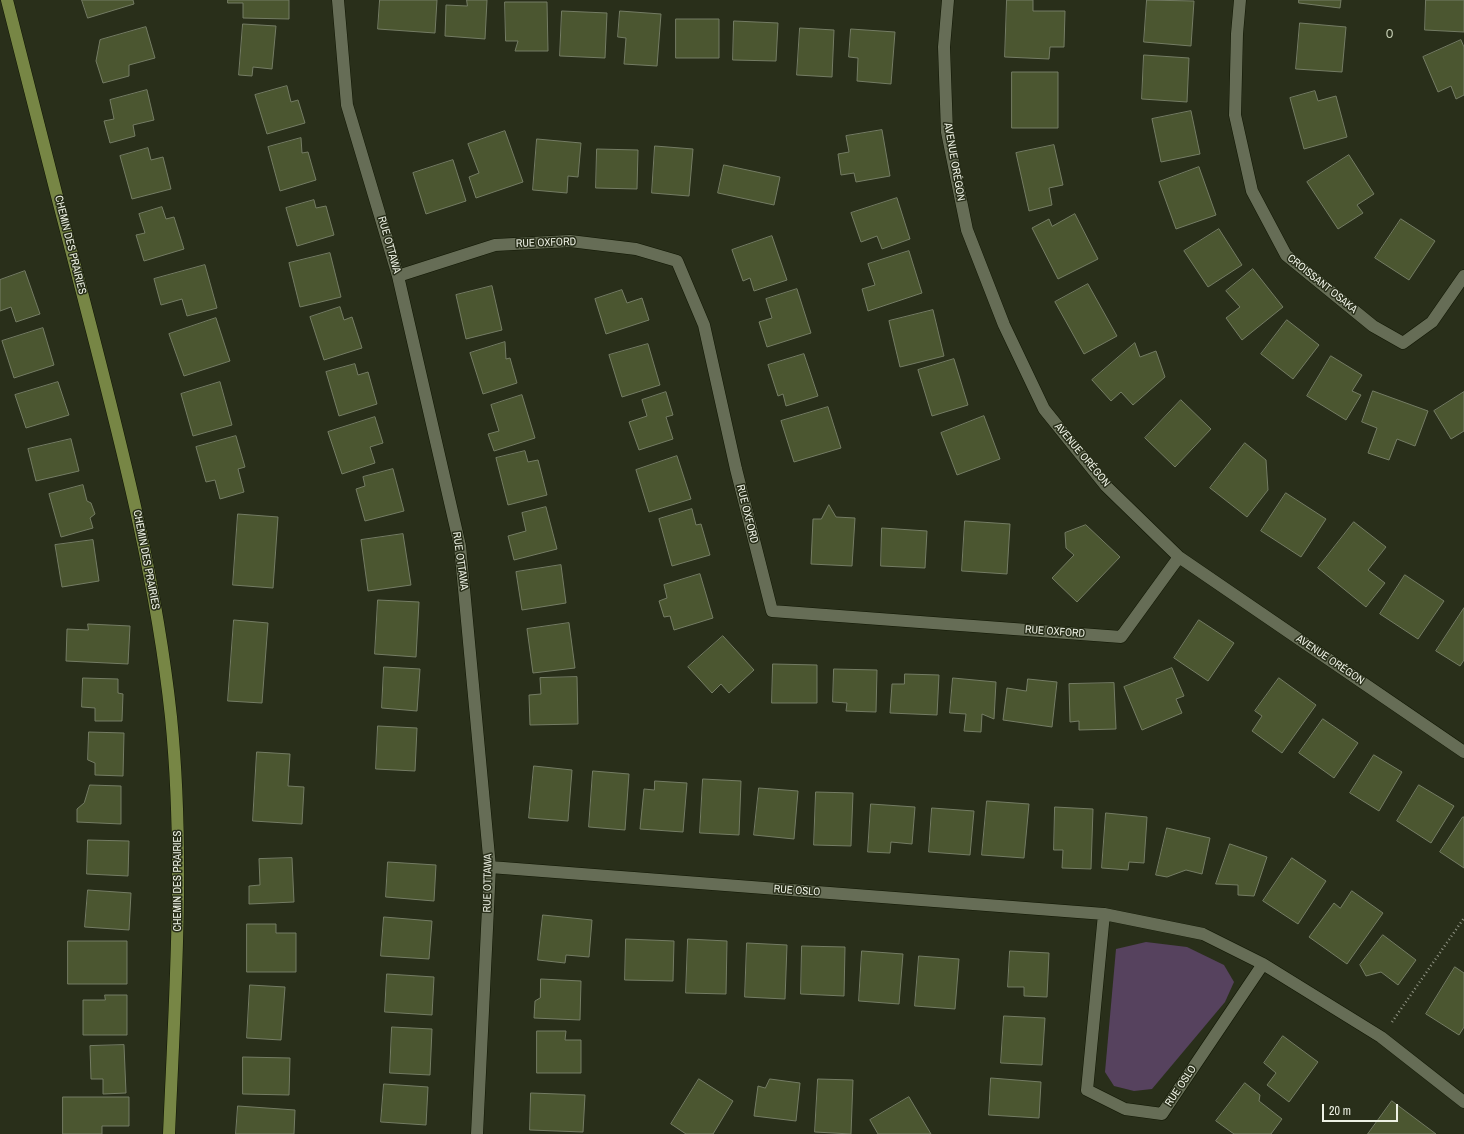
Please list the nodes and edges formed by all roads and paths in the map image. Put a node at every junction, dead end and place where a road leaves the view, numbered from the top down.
1 (7, 0) edge
2 (338, 0) edge
3 (948, 0) edge
4 (1240, 0) edge
5 (398, 276) junction
6 (1464, 276) edge
7 (1179, 557) junction
8 (1464, 752) edge
9 (490, 867) junction
10 (1104, 914) junction
11 (1464, 918) edge
12 (1263, 964) junction
13 (1381, 1037) junction
14 (1464, 1102) edge
15 (170, 1134) edge
16 (477, 1134) edge

1 - 15 street, CHEMIN DES PRAIRIES
2 - 5 street, RUE OTTAWA
3 - 7 street, AVENUE ORÉGON
4 - 6 street, CROISSANT OSAKA
5 - 7 street, RUE OXFORD
5 - 9 street, RUE OTTAWA
7 - 8 street, AVENUE ORÉGON
9 - 10 street, RUE OSLO
9 - 16 street, RUE OTTAWA
10 - 12 street, RUE OSLO
10 - 12 street, RUE OSLO
11 - 13 path
12 - 13 street, RUE OSLO
13 - 14 street, RUE OSLO

